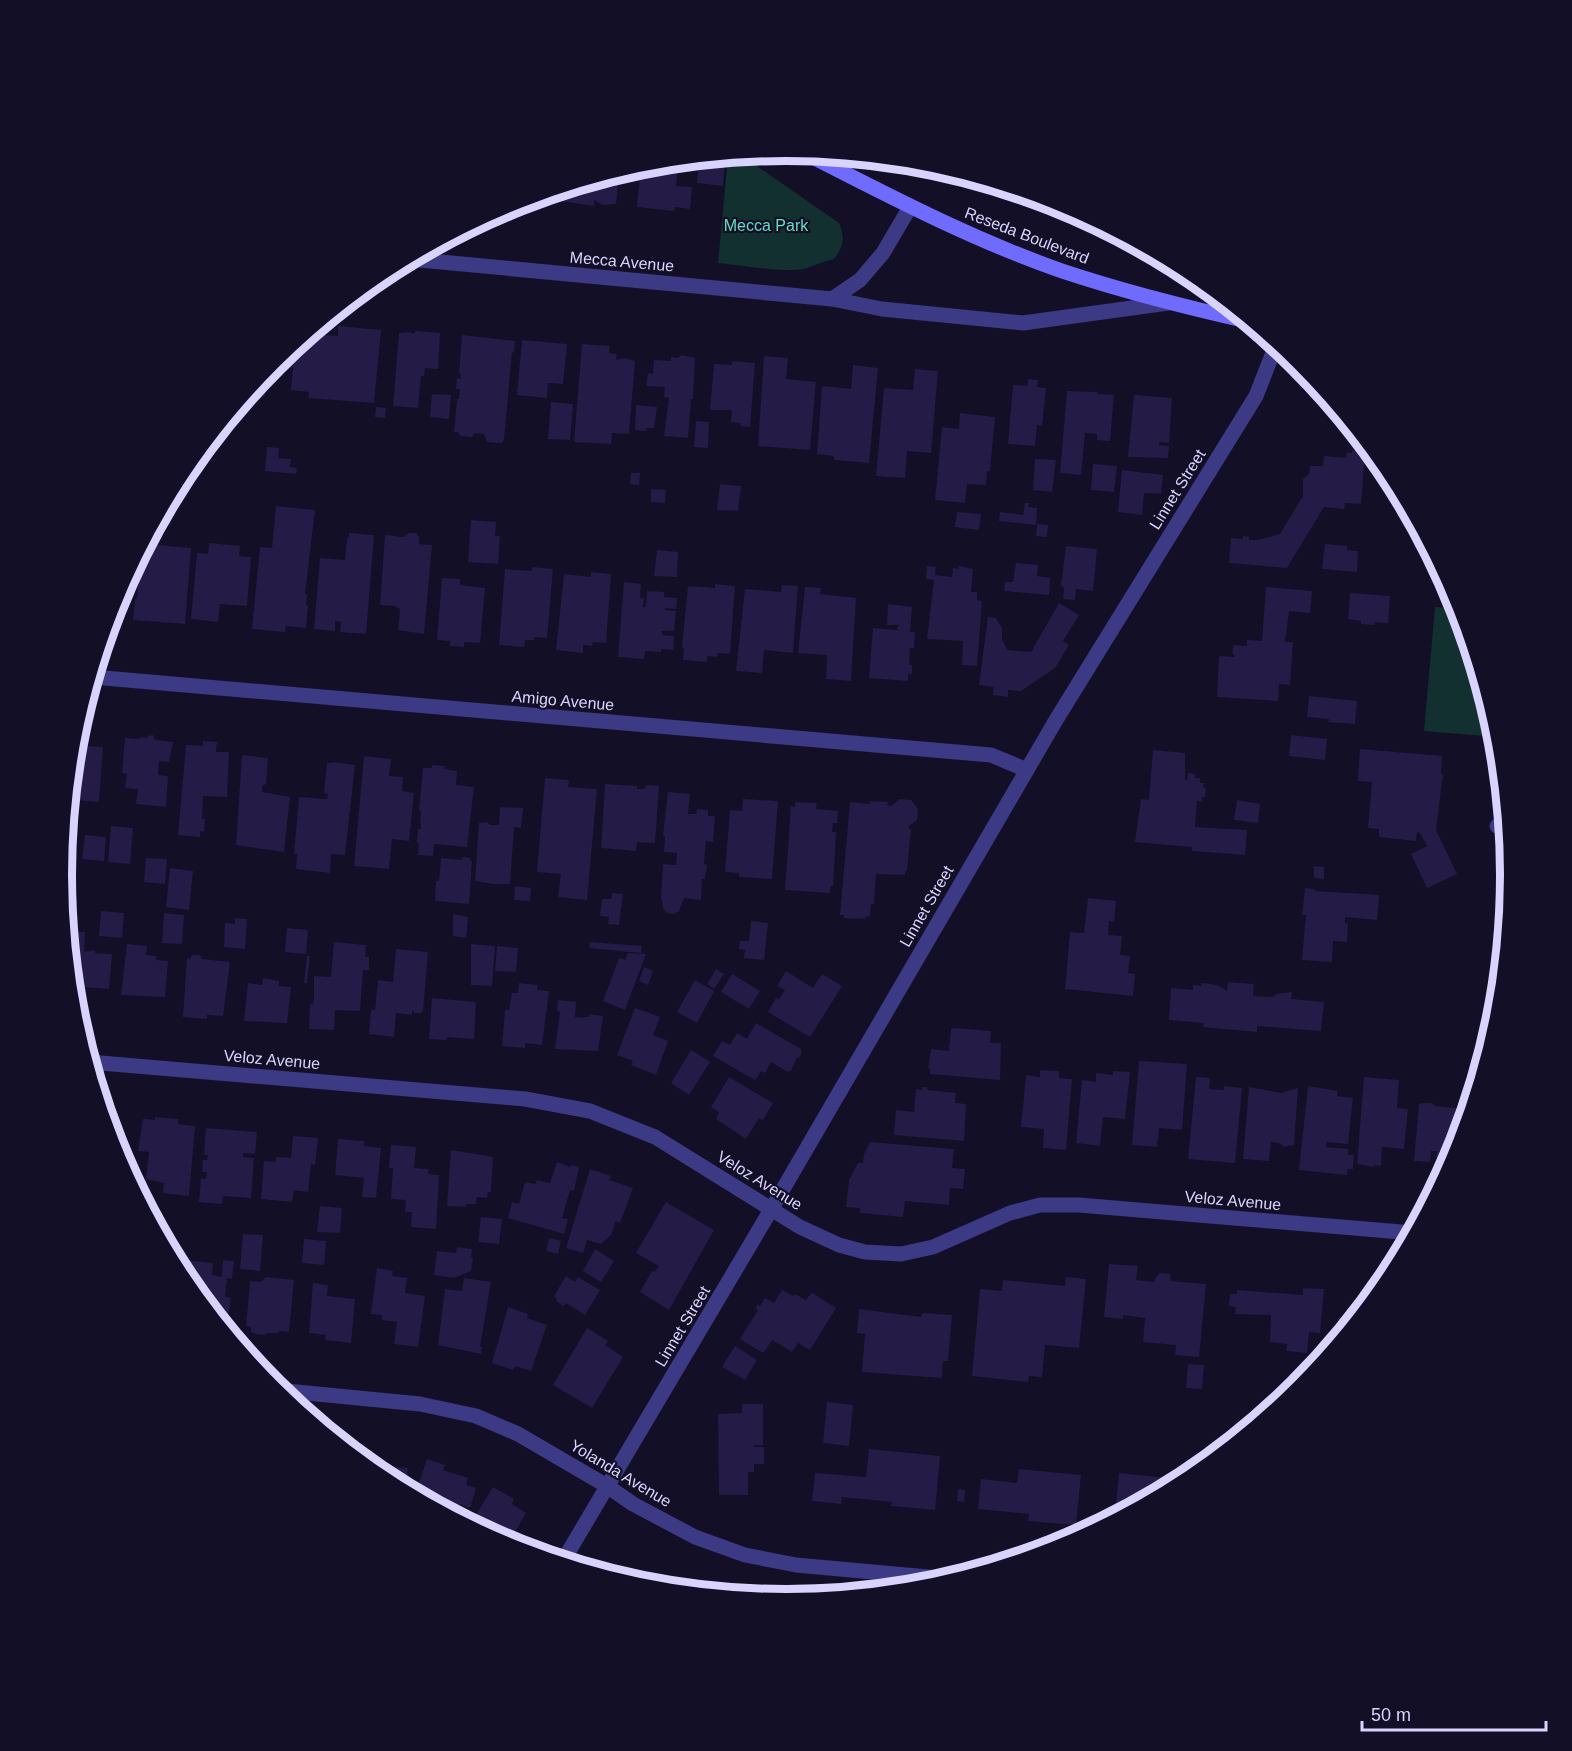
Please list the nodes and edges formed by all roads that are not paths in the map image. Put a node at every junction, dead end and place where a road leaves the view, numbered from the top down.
1 (824, 163) edge
2 (910, 207) junction
3 (424, 260) edge
4 (832, 299) junction
5 (1168, 303) junction
6 (1231, 317) edge
7 (1273, 354) edge
8 (100, 678) edge
9 (1027, 770) junction
10 (97, 1063) edge
11 (772, 1208) junction
12 (1404, 1232) edge
13 (293, 1392) edge
14 (607, 1486) junction
15 (567, 1555) edge
16 (882, 1574) junction
17 (920, 1577) edge
18 (881, 1583) edge

1 - 2 main road, Reseda Boulevard
2 - 4 street
2 - 5 main road, Reseda Boulevard
3 - 4 street, Mecca Avenue
4 - 5 street, Mecca Avenue
5 - 6 main road, Reseda Boulevard
7 - 9 street, Linnet Street
8 - 9 street, Amigo Avenue
9 - 11 street, Linnet Street
10 - 11 street, Veloz Avenue
11 - 12 street, Veloz Avenue
11 - 14 street, Linnet Street
13 - 14 street, Yolanda Avenue
14 - 15 street, Linnet Street
14 - 16 street, Yolanda Avenue
16 - 17 street, Yolanda Avenue
16 - 18 lane

